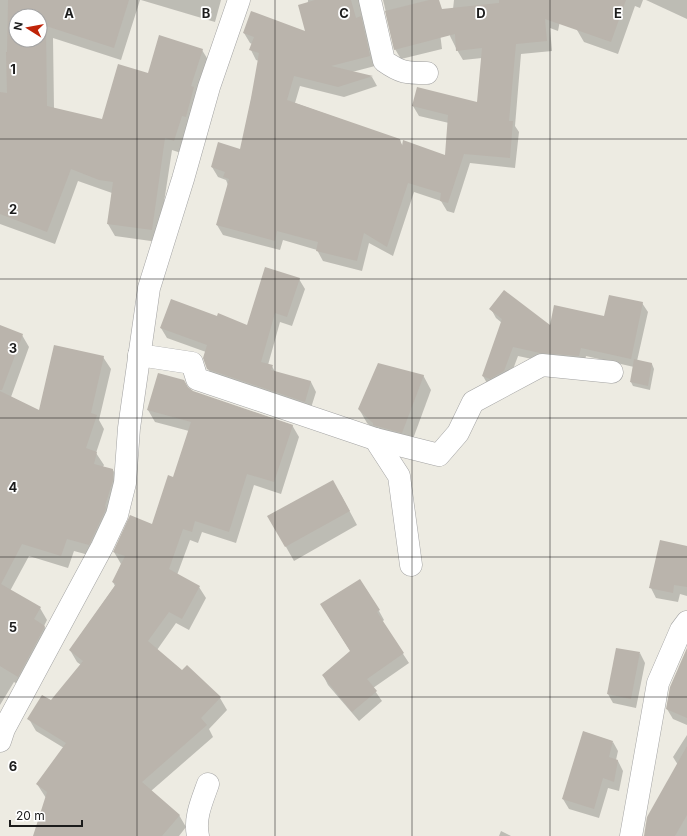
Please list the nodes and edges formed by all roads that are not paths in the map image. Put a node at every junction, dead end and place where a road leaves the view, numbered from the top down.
1 (239, 0) edge
2 (370, 0) edge
3 (427, 74) dead end
4 (139, 355) junction
5 (612, 372) dead end
6 (375, 439) junction
7 (411, 565) dead end
8 (687, 622) edge
9 (1, 732) edge
10 (208, 784) dead end
11 (198, 836) edge
12 (631, 836) edge

1 - 4 street
2 - 3 street
4 - 6 street
4 - 9 street
5 - 6 street
6 - 7 street
8 - 12 street
10 - 11 street

